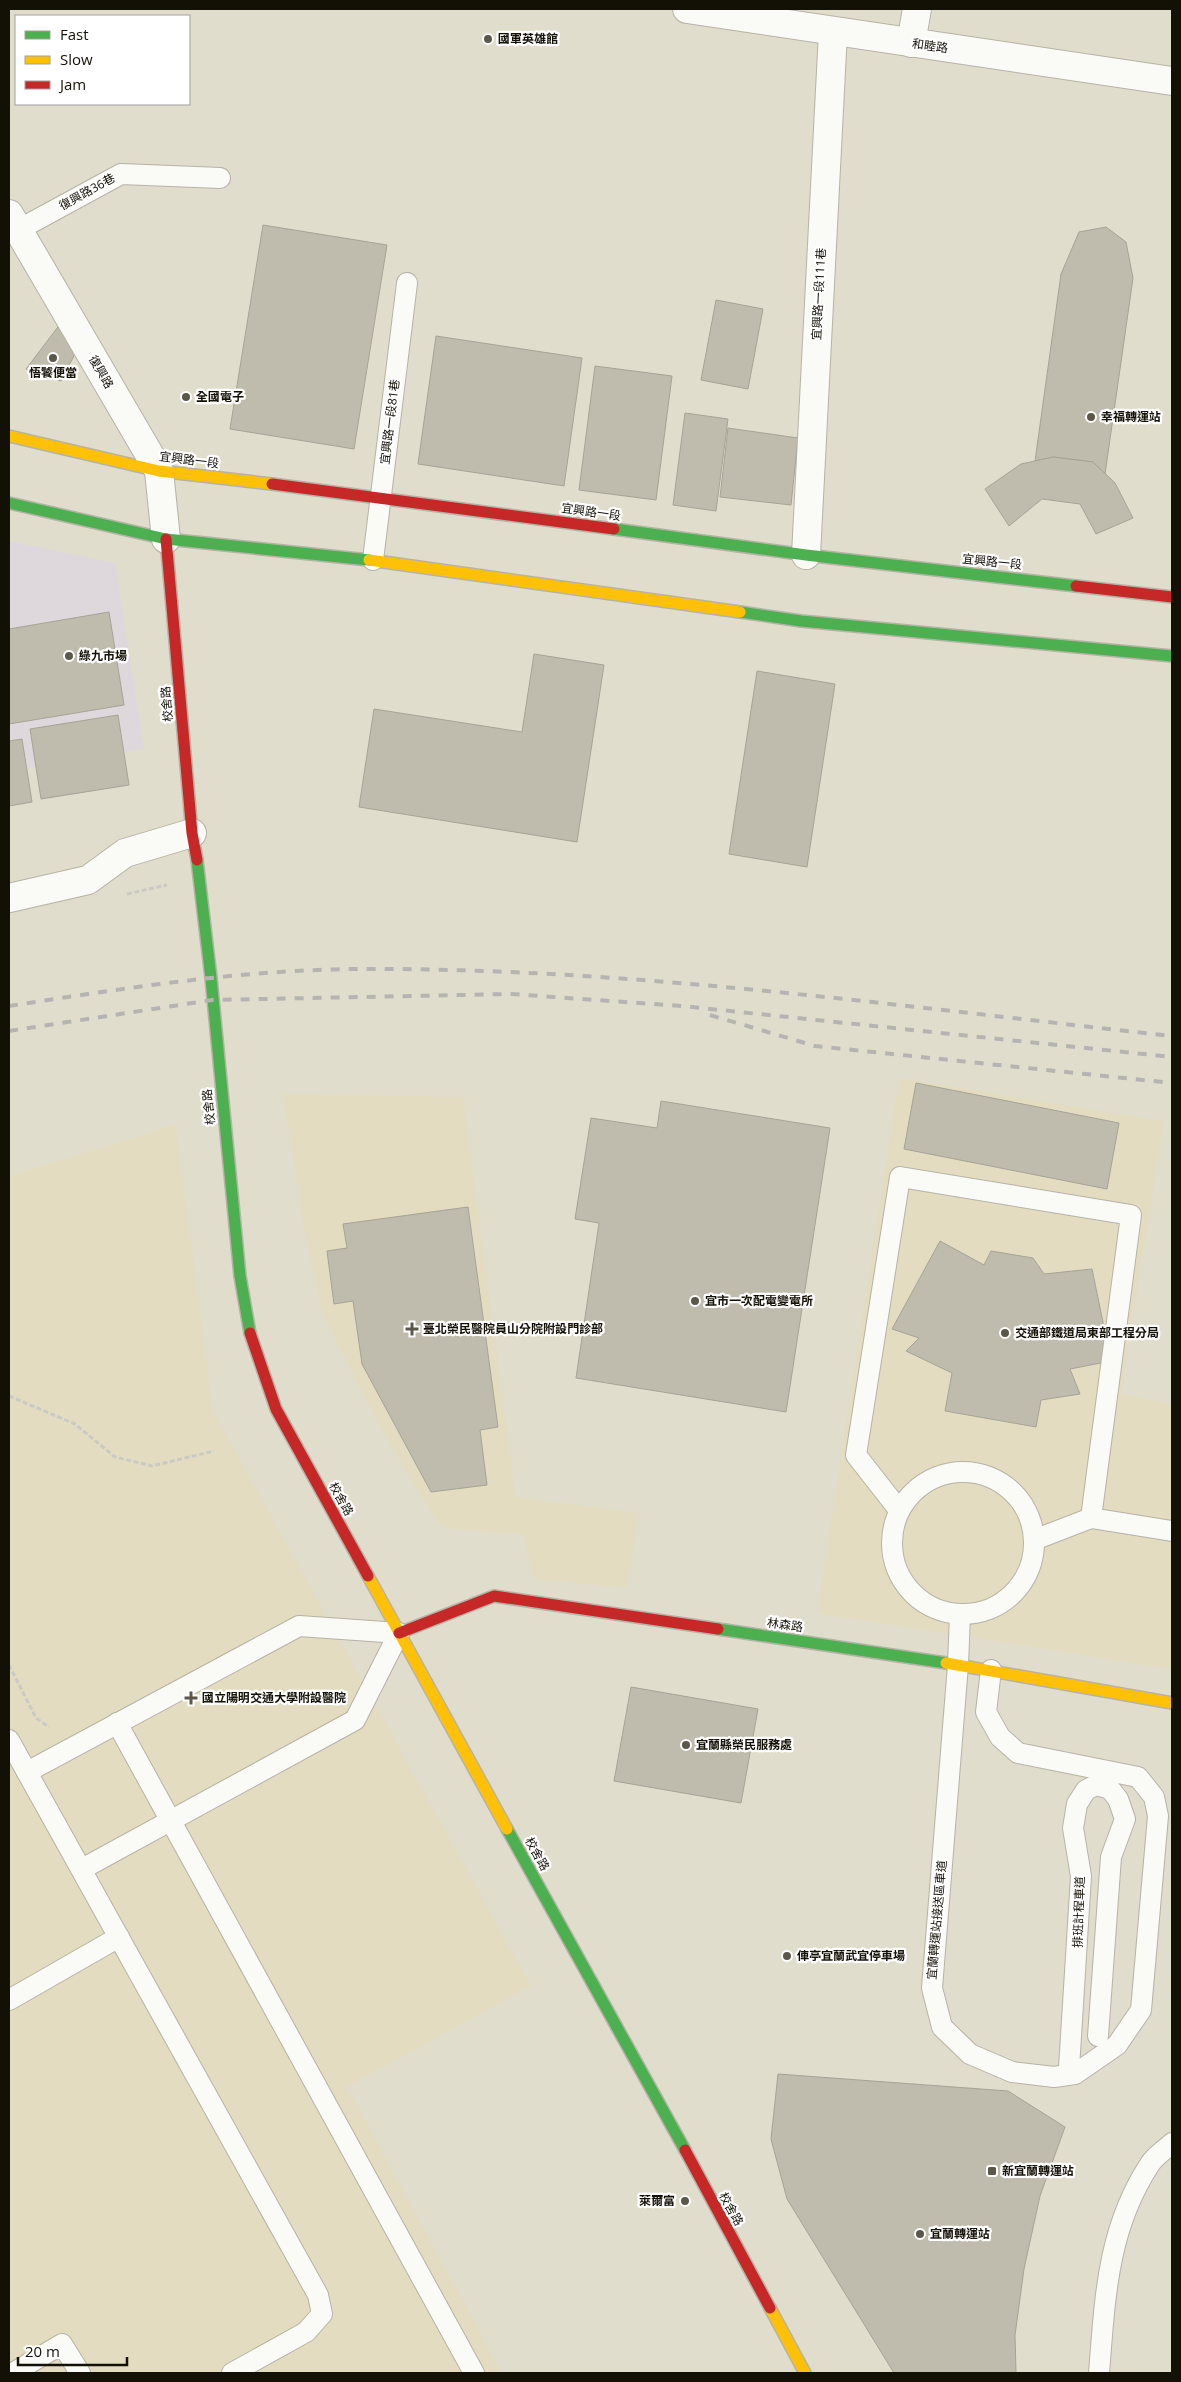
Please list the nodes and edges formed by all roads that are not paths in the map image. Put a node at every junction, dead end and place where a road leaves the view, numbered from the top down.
1 (687, 9) edge
2 (917, 9) edge
3 (833, 32) junction
4 (911, 43) junction
5 (1172, 81) edge
6 (220, 178) dead end
7 (14, 222) edge
8 (408, 283) dead end
9 (9, 436) edge
10 (159, 471) junction
11 (381, 497) junction
12 (9, 502) edge
13 (166, 539) junction
14 (806, 555) junction
15 (372, 560) junction
16 (1172, 596) edge
17 (1172, 656) edge
18 (192, 832) junction
19 (9, 898) edge
20 (899, 1510) junction
21 (1091, 1518) junction
22 (1172, 1531) edge
23 (1034, 1540) junction
24 (960, 1614) junction
25 (399, 1633) junction
26 (958, 1665) junction
27 (991, 1670) junction
28 (1172, 1703) edge
29 (117, 1723) junction
30 (9, 1740) edge
31 (1102, 1769) junction
32 (26, 1772) junction
33 (1125, 1819) junction
34 (169, 1821) junction
35 (82, 1870) junction
36 (119, 1937) junction
37 (9, 2000) edge
38 (1067, 2073) junction
39 (1172, 2143) edge
40 (13, 2373) edge
41 (80, 2373) edge
42 (232, 2373) edge
43 (474, 2373) edge
44 (805, 2373) edge
45 (1099, 2373) edge

1 - 3 street, 和睦路
2 - 4 street
3 - 4 street, 和睦路
3 - 14 street, 宜興路一段111巷
4 - 5 street, 和睦路
6 - 7 lane, 復興路36巷
7 - 10 street, 復興路
8 - 11 lane, 宜興路一段81巷
9 - 10 street, 宜興路一段
10 - 11 street, 宜興路一段
10 - 13 street, 復興路
11 - 14 street, 宜興路一段
11 - 15 lane, 宜興路一段81巷
12 - 13 street
13 - 15 street
13 - 18 street, 校舍路
14 - 16 street, 宜興路一段
15 - 17 street
18 - 19 street
18 - 25 street, 校舍路
20 - 21 lane
20 - 23 lane
20 - 24 lane
21 - 22 lane
21 - 23 lane
23 - 24 lane
24 - 26 lane, 宜蘭轉運站接送區車道
25 - 26 street, 林森路
25 - 29 lane
25 - 34 lane
25 - 44 street, 校舍路
26 - 27 street, 林森路
26 - 38 lane, 宜蘭轉運站接送區車道
27 - 28 street, 林森路
27 - 31 lane
29 - 32 lane
29 - 34 lane
30 - 32 lane
31 - 33 lane, 排班計程車道
31 - 38 lane
32 - 35 lane
33 - 38 lane, 排班計程車道
33 - 38 lane, 排班計程車道
34 - 35 lane
34 - 43 lane
35 - 36 lane
36 - 37 lane
36 - 42 lane
39 - 45 lane
40 - 41 lane

